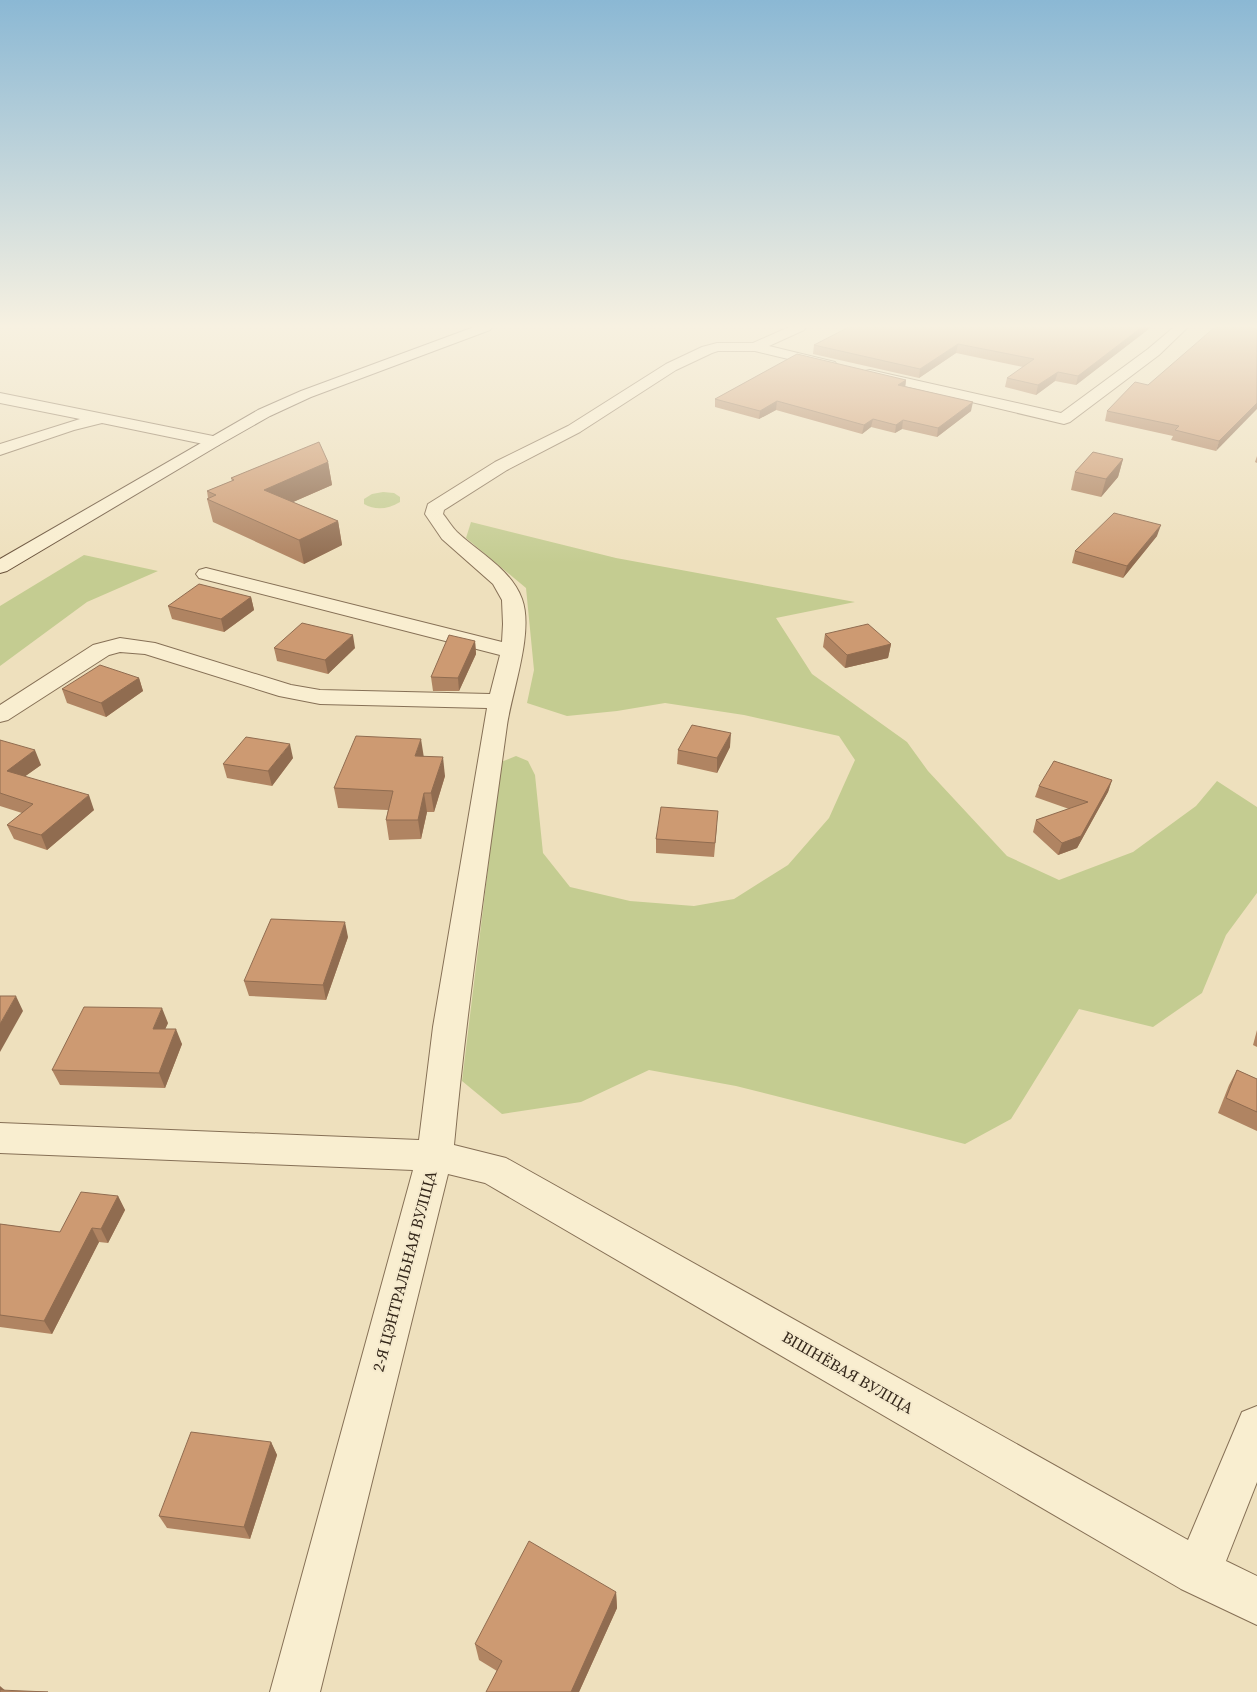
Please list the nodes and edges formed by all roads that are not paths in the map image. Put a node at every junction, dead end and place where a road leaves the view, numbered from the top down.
1 (38, 406) edge
2 (280, 406) edge
3 (610, 406) edge
4 (1007, 406) edge
5 (1079, 406) edge
6 (100, 419) junction
7 (213, 440) junction
8 (0, 450) edge
9 (0, 567) edge
10 (206, 574) dead end
11 (512, 651) junction
12 (500, 701) junction
13 (0, 714) edge
14 (0, 1138) edge
15 (435, 1156) junction
16 (1257, 1426) edge
17 (1198, 1572) junction
18 (1257, 1601) edge
19 (295, 1692) edge

1 - 6 street
2 - 7 street
3 - 11 street
4 - 5 street
6 - 7 street
6 - 8 street
7 - 9 street
10 - 11 street
11 - 12 street
12 - 13 street
12 - 15 street
14 - 15 street, 2-Я ЦЭНТРАЛЬНАЯ ВУЛІЦА
15 - 17 street, ВІШНЁВАЯ ВУЛІЦА
15 - 19 street, 2-Я ЦЭНТРАЛЬНАЯ ВУЛІЦА
16 - 17 street
17 - 18 street, ВІШНЁВАЯ ВУЛІЦА

